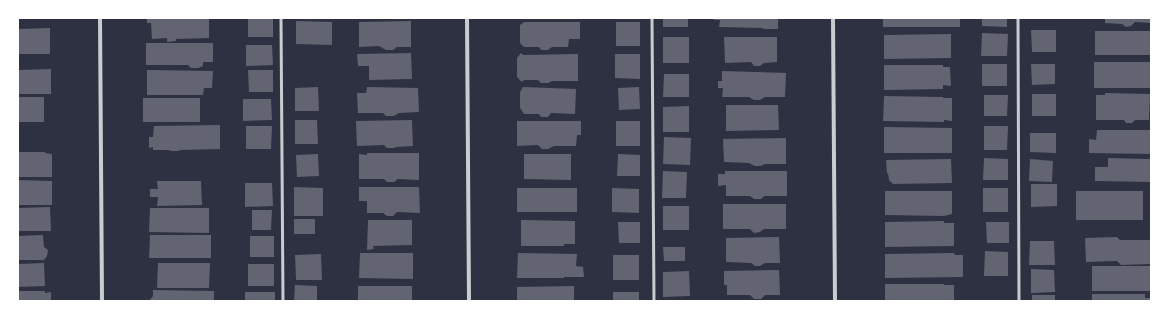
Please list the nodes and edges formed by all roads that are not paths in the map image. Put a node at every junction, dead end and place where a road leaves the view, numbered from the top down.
1 (100, 18) edge
2 (281, 18) edge
3 (467, 18) edge
4 (652, 18) edge
5 (833, 18) edge
6 (1018, 18) edge
7 (102, 301) edge
8 (283, 301) edge
9 (469, 301) edge
10 (654, 301) edge
11 (834, 301) edge
12 (1019, 301) edge

1 - 7 street
2 - 8 lane
3 - 9 street
4 - 10 lane
5 - 11 street
6 - 12 lane

